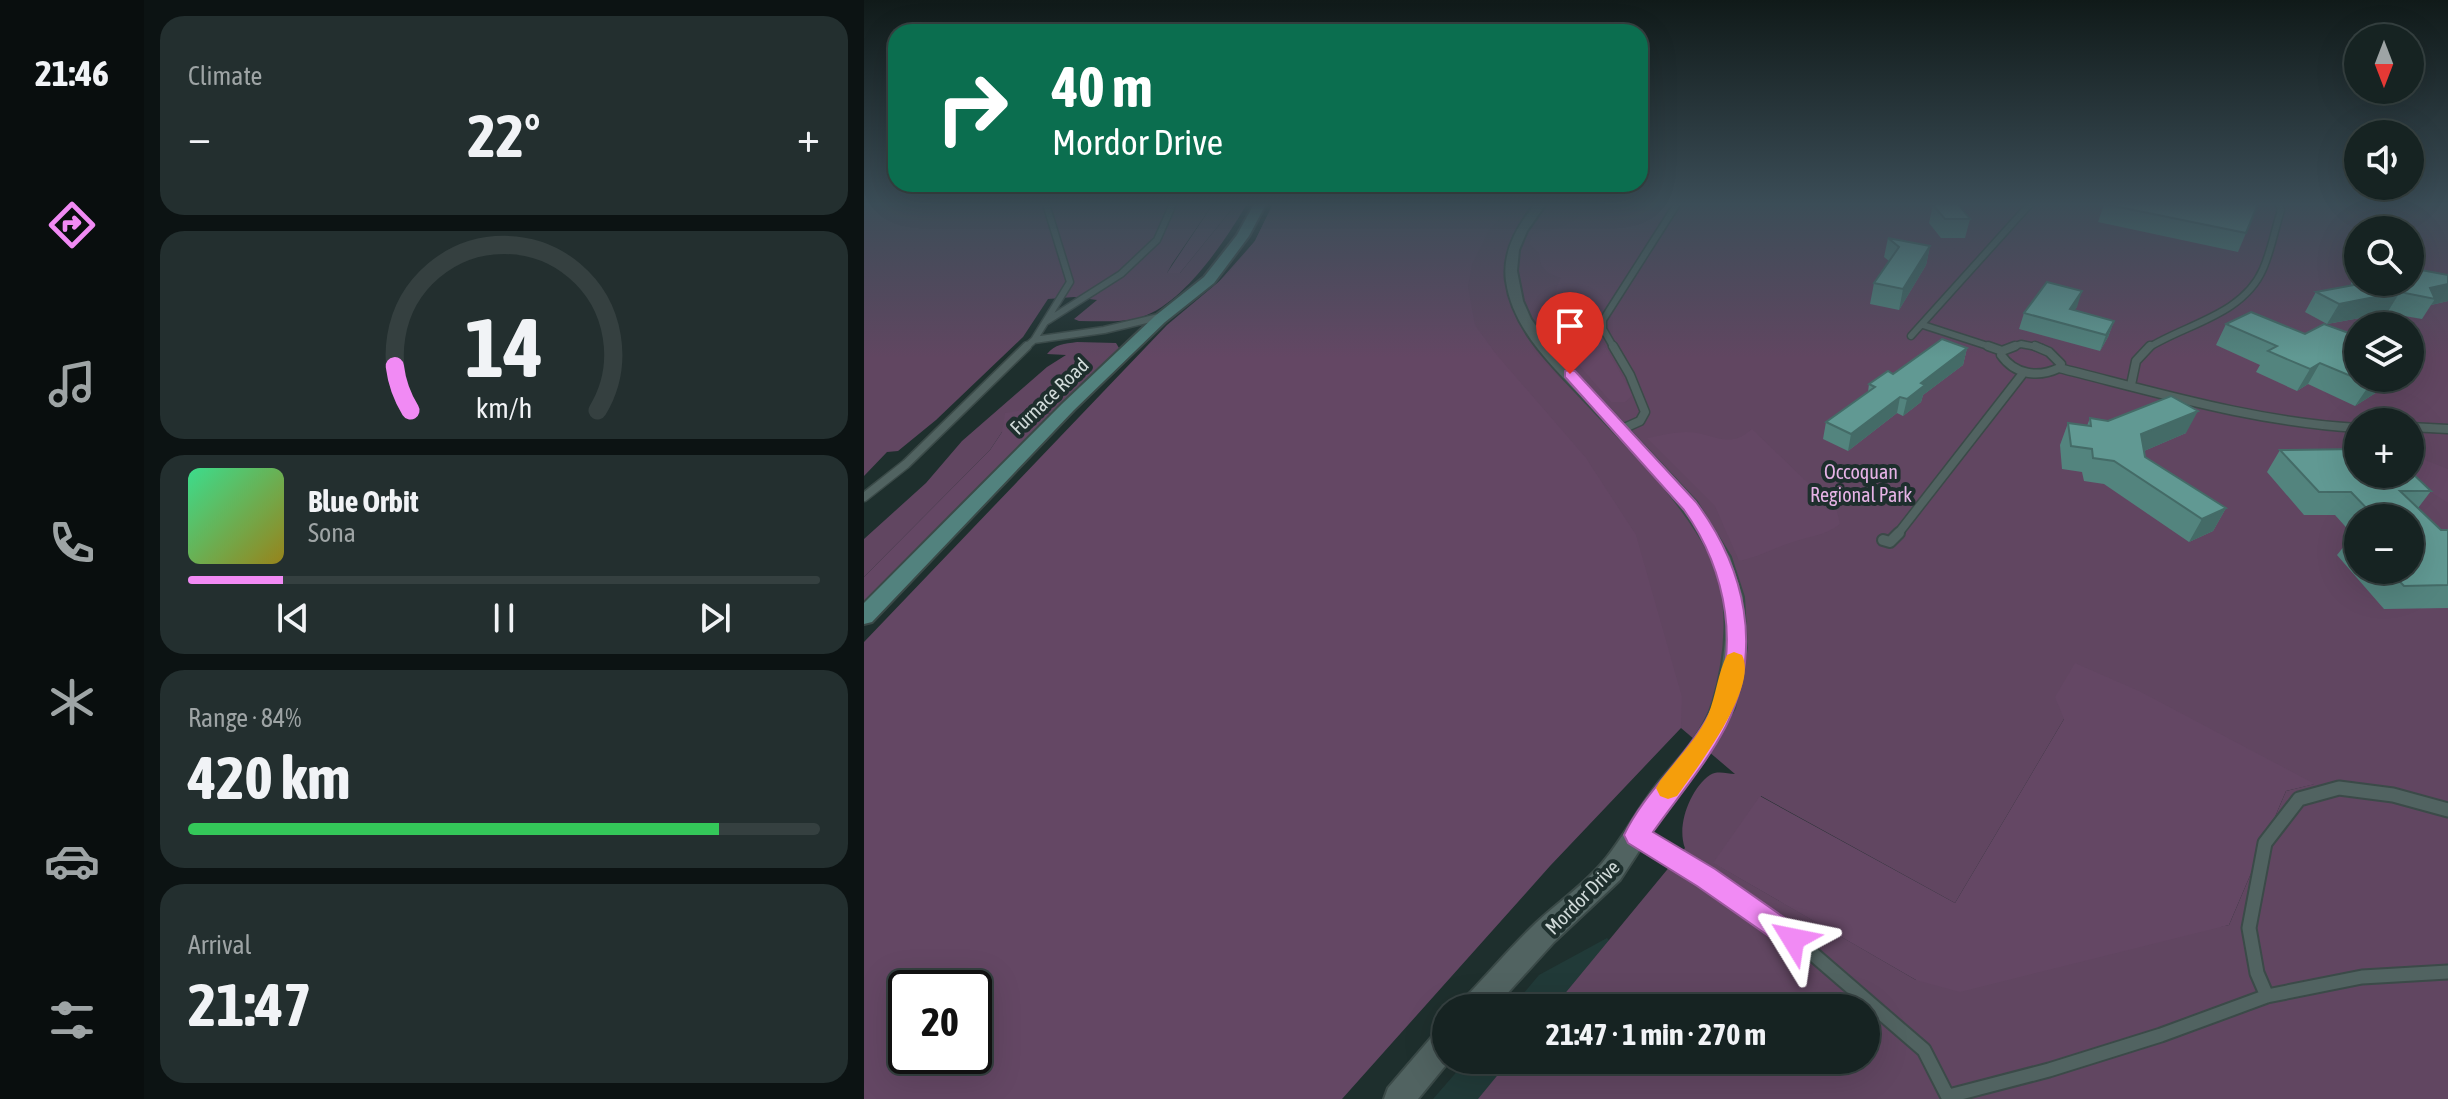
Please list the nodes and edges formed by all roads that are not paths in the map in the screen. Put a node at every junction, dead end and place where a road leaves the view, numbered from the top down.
1 (1063, 255) edge
2 (1141, 255) edge
3 (1229, 255) edge
4 (1513, 255) edge
5 (1643, 255) edge
6 (1985, 255) edge
7 (2267, 255) edge
8 (1160, 320) junction
9 (1046, 322) junction
10 (1923, 325) junction
11 (1104, 330) junction
12 (1911, 336) dead end
13 (1034, 340) junction
14 (2002, 351) junction
15 (2059, 368) junction
16 (2024, 372) junction
17 (2131, 385) junction
18 (2344, 427) edge
19 (2424, 428) edge
20 (2448, 429) edge
21 (1620, 430) junction
22 (864, 497) edge
23 (1883, 540) dead end
24 (864, 616) edge
25 (2448, 810) edge
26 (1637, 835) junction
27 (2448, 972) edge
28 (1488, 994) edge
29 (2267, 996) junction
30 (1432, 1059) edge
31 (1949, 1097) edge
32 (1399, 1099) edge

1 - 9 lane
2 - 9 lane
3 - 8 main road, Furnace Road
4 - 21 street, Mordor Drive
5 - 21 lane
6 - 10 lane
7 - 17 lane
8 - 11 lane
8 - 11 lane
8 - 24 main road, Furnace Road
9 - 13 lane
10 - 12 lane
10 - 14 lane
11 - 13 lane
13 - 22 lane
14 - 15 lane
14 - 16 lane
15 - 16 lane
15 - 17 lane
16 - 23 lane
17 - 18 lane
19 - 20 lane
21 - 26 street, Mordor Drive
25 - 29 lane
26 - 28 street, Mordor Drive
26 - 31 lane
27 - 29 lane
29 - 31 lane
30 - 32 street

